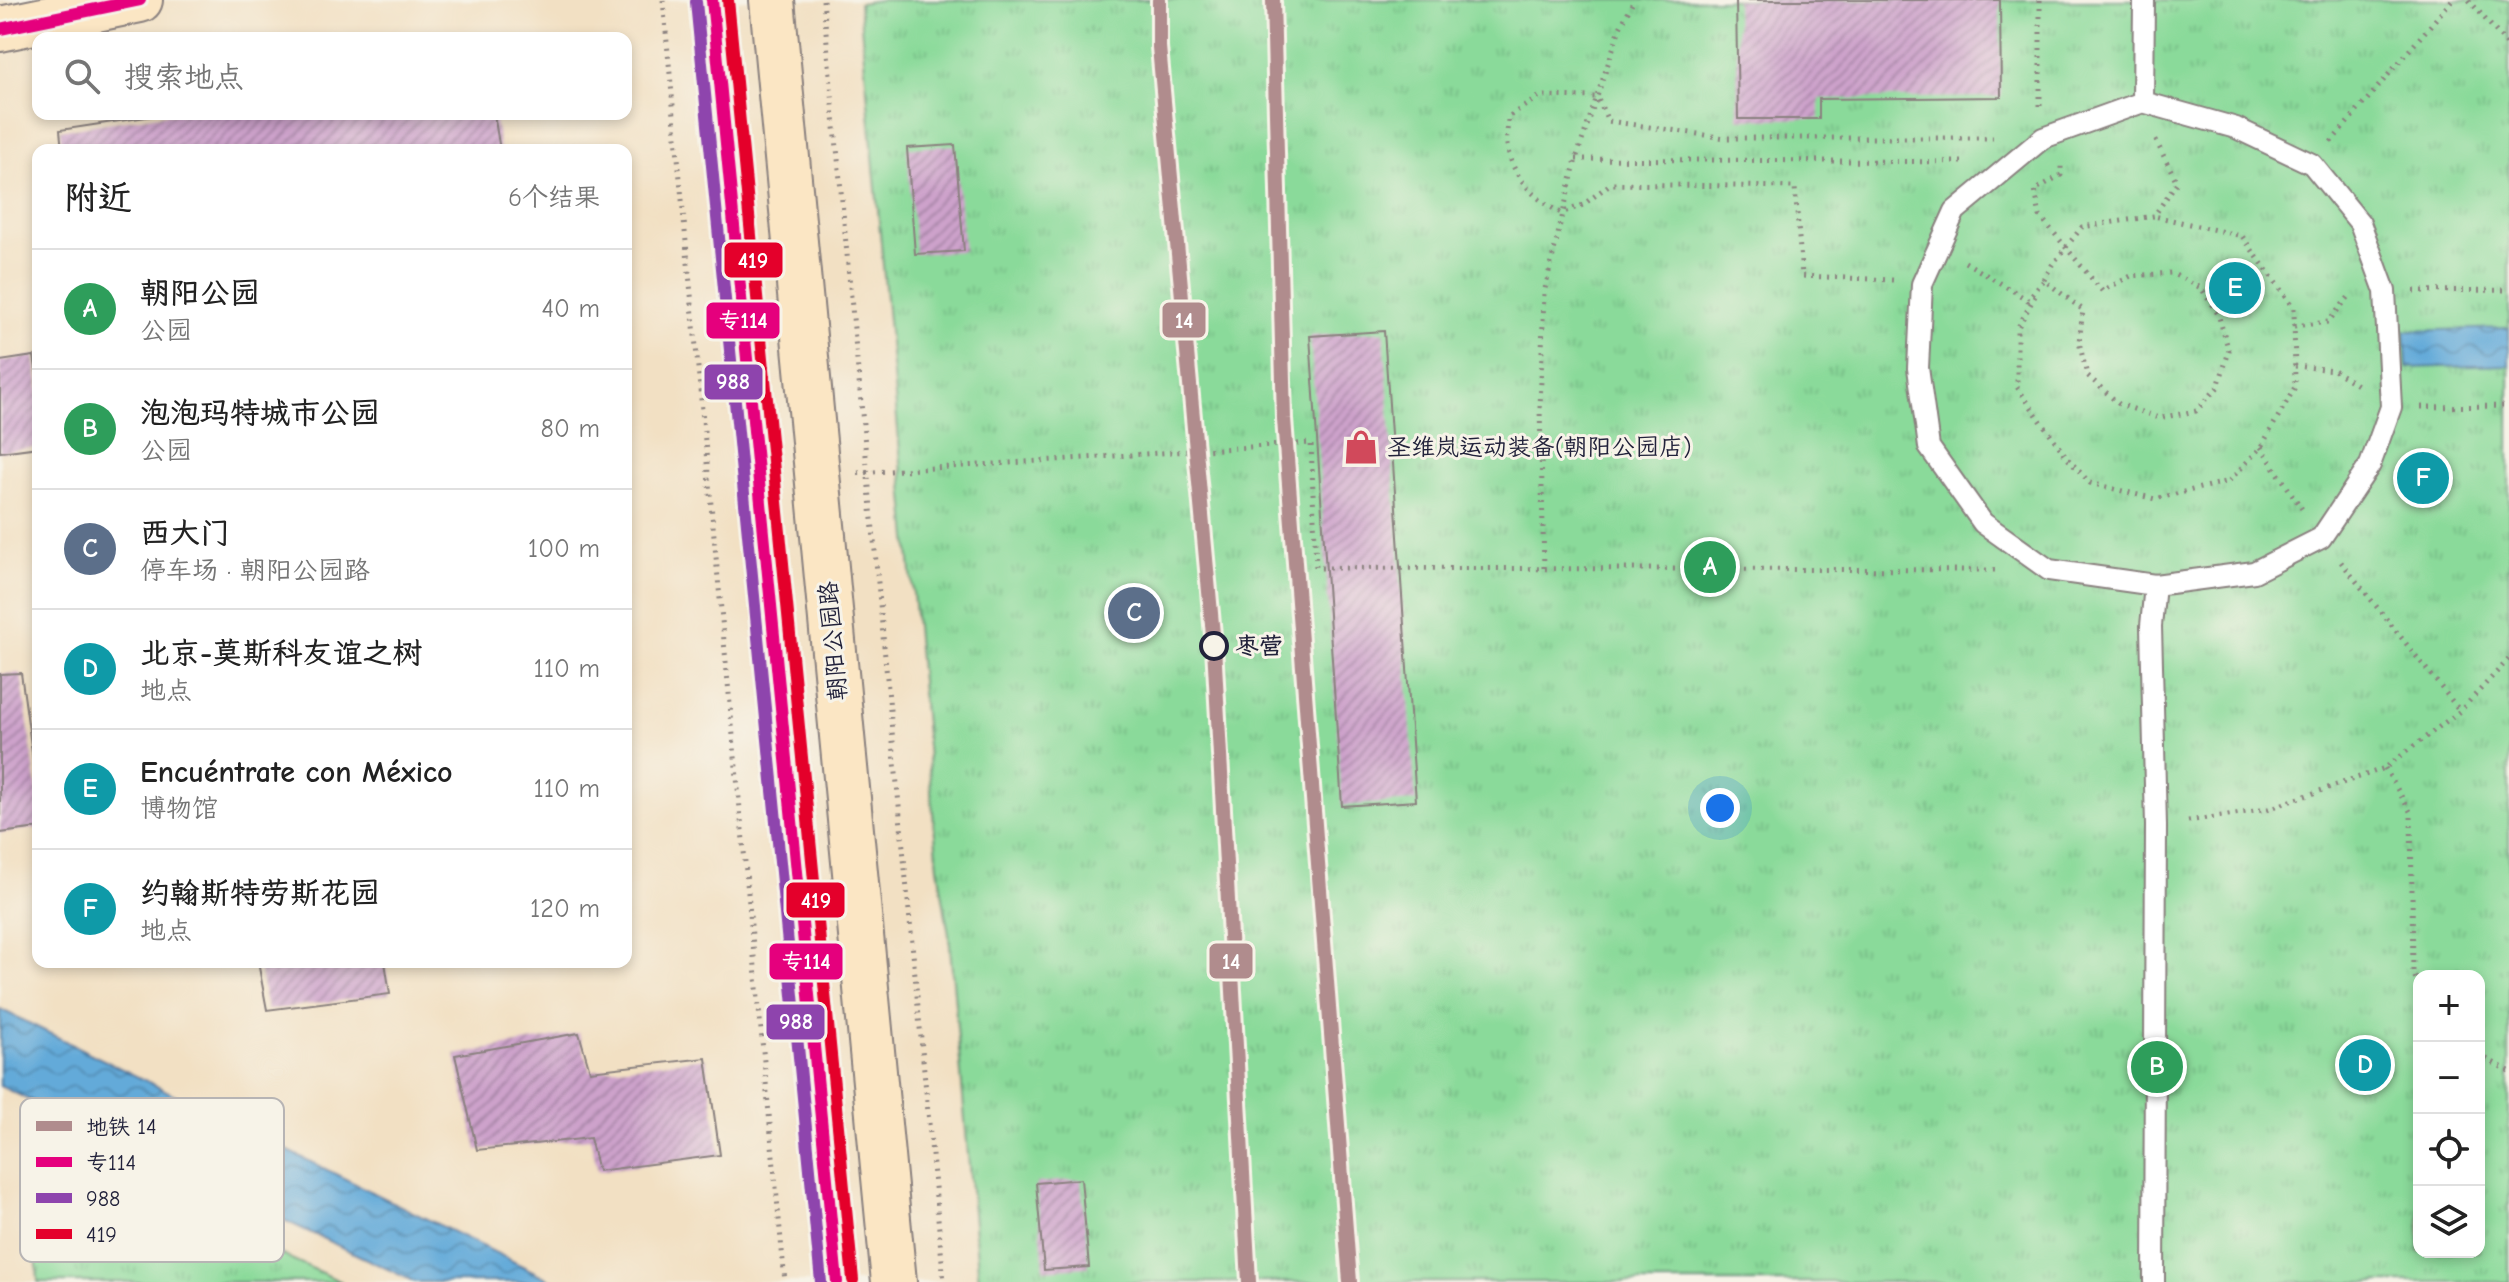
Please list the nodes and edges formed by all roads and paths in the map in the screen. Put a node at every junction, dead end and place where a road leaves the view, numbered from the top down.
1 (140, 0) edge
2 (663, 0) edge
3 (712, 0) edge
4 (772, 0) edge
5 (823, 0) edge
6 (1634, 0) edge
7 (2040, 0) edge
8 (2144, 0) edge
9 (2452, 0) edge
10 (2469, 0) edge
11 (0, 29) edge
12 (2509, 47) edge
13 (1597, 97) junction
14 (2143, 102) junction
15 (2043, 138) junction
16 (2020, 158) junction
17 (1576, 159) junction
18 (2061, 161) dead end
19 (2312, 164) junction
20 (1561, 213) junction
21 (2154, 216) junction
22 (2066, 247) junction
23 (2044, 280) junction
24 (1922, 284) junction
25 (2261, 447) junction
26 (817, 471) junction
27 (869, 474) junction
28 (2321, 538) junction
29 (1544, 568) junction
30 (2049, 570) junction
31 (2155, 585) junction
32 (2509, 659) edge
33 (2460, 711) junction
34 (2385, 768) junction
35 (2156, 826) junction
36 (2413, 973) edge
37 (2485, 1058) edge
38 (2509, 1071) edge
39 (785, 1282) edge
40 (837, 1282) edge
41 (894, 1282) edge
42 (944, 1282) edge
43 (2154, 1282) edge

1 - 11 main road
2 - 39 path
3 - 40 main road
4 - 26 main road, 朝阳公园路
5 - 27 path
6 - 13 path
7 - 15 path
8 - 14 lane
9 - 19 path
10 - 12 path
13 - 15 path
13 - 17 path
13 - 20 path
14 - 15 lane
14 - 19 lane
14 - 21 path
15 - 16 lane
16 - 17 path
16 - 24 lane
17 - 20 path
18 - 22 path
19 - 28 lane
20 - 24 path
20 - 29 path
21 - 22 path
21 - 25 path
22 - 23 path
22 - 23 path
23 - 24 path
23 - 25 path
24 - 30 lane
25 - 28 path
26 - 27 path
26 - 41 main road, 朝阳公园路
27 - 29 path
27 - 42 path
28 - 31 lane
28 - 33 path
29 - 30 path
30 - 31 lane
31 - 35 lane
32 - 33 path
33 - 34 path
34 - 35 path
34 - 36 path
35 - 43 lane
37 - 38 path

